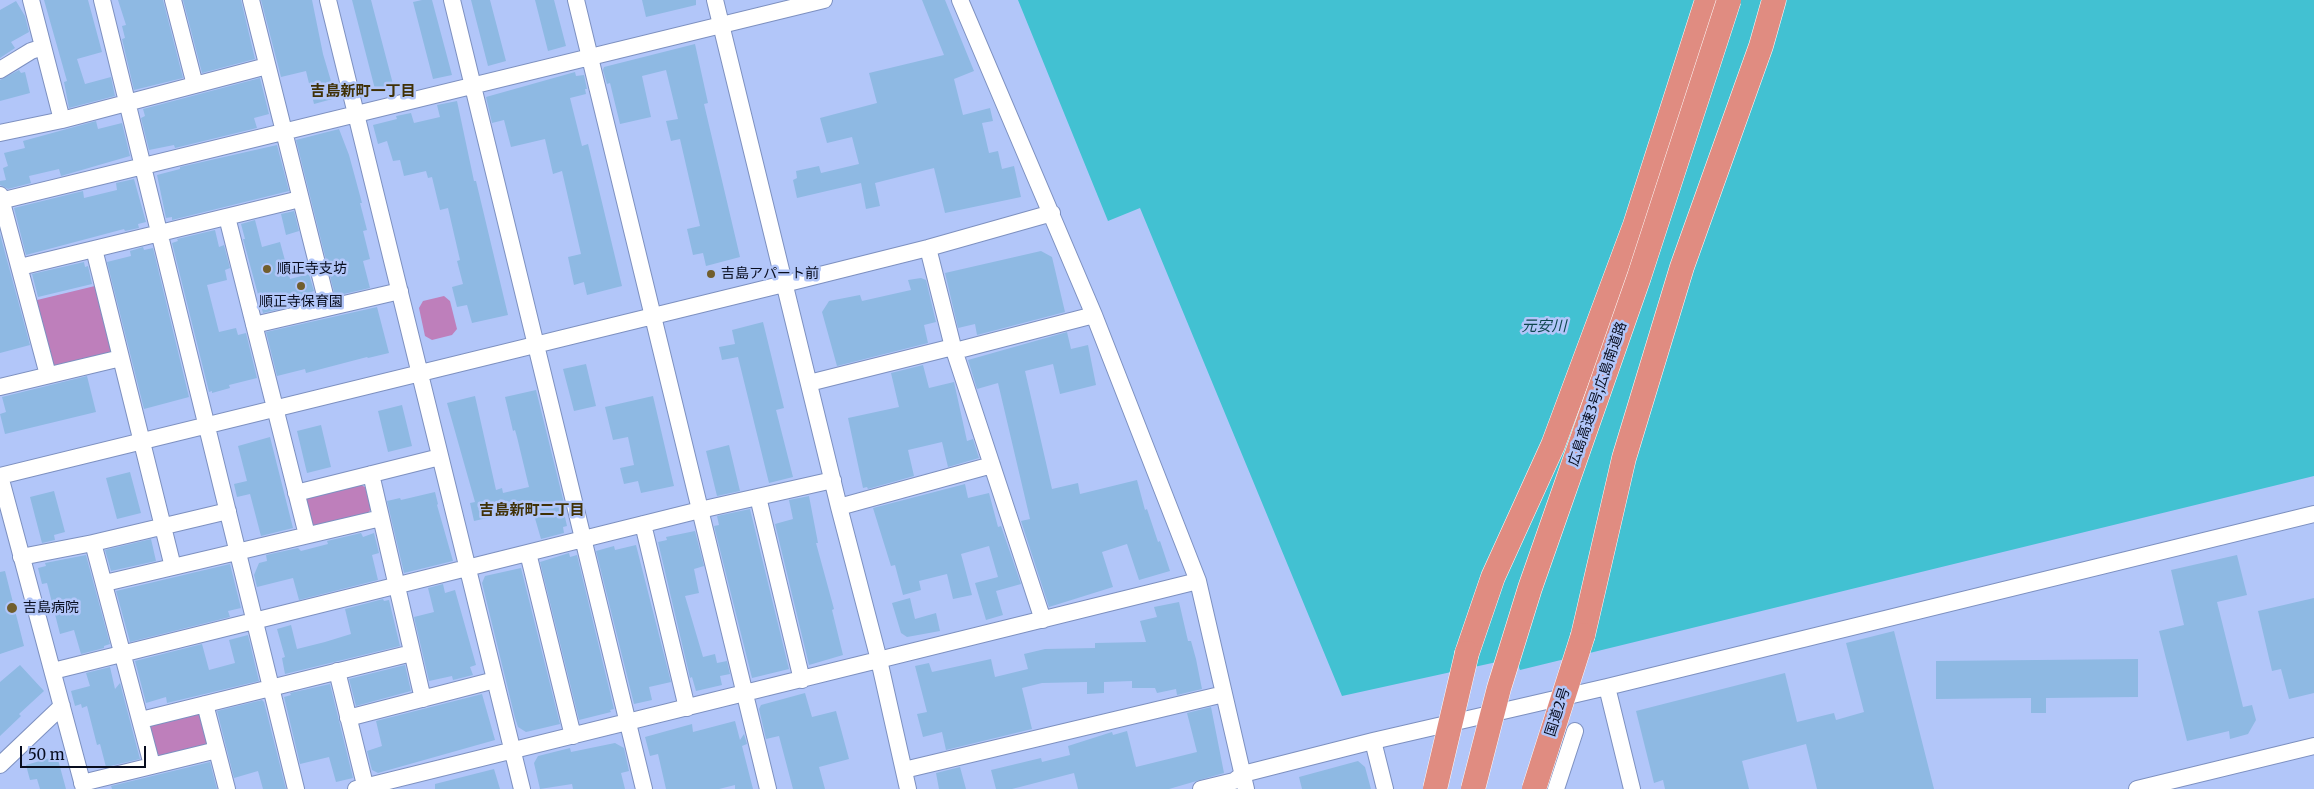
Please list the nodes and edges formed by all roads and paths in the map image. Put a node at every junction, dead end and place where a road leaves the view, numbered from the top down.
1 (31, 0) edge
2 (102, 0) edge
3 (173, 0) edge
4 (251, 0) edge
5 (328, 0) edge
6 (452, 0) edge
7 (576, 0) edge
8 (715, 0) edge
9 (824, 0) edge
10 (960, 0) edge
11 (1707, 0) edge
12 (1729, 0) edge
13 (1774, 0) edge
14 (722, 25) junction
15 (43, 47) junction
16 (590, 57) junction
17 (267, 66) junction
18 (0, 70) edge
19 (195, 85) junction
20 (473, 86) junction
21 (127, 103) junction
22 (356, 114) junction
23 (62, 120) junction
24 (284, 132) junction
25 (0, 133) edge
26 (143, 166) junction
27 (0, 199) edge
28 (300, 199) junction
29 (1052, 214) junction
30 (227, 217) junction
31 (159, 233) junction
32 (928, 248) junction
33 (94, 249) junction
34 (20, 267) junction
35 (784, 284) junction
36 (400, 291) junction
37 (328, 308) junction
38 (1094, 315) junction
39 (653, 316) junction
40 (254, 325) junction
41 (536, 344) junction
42 (954, 349) junction
43 (121, 358) junction
44 (420, 373) junction
45 (48, 375) junction
46 (809, 383) junction
47 (0, 387) edge
48 (275, 408) junction
49 (206, 425) junction
50 (142, 441) junction
51 (440, 457) junction
52 (992, 465) junction
53 (371, 474) junction
54 (0, 476) edge
55 (833, 480) junction
56 (296, 493) junction
57 (758, 497) junction
58 (839, 507) junction
59 (228, 510) junction
60 (700, 510) junction
61 (2314, 514) edge
62 (381, 518) junction
63 (643, 524) junction
64 (162, 526) junction
65 (307, 535) junction
66 (583, 539) junction
67 (93, 543) junction
68 (238, 552) junction
69 (528, 553) junction
70 (21, 557) junction
71 (172, 567) junction
72 (468, 568) junction
73 (1198, 581) junction
74 (105, 583) junction
75 (397, 586) junction
76 (1043, 620) junction
77 (255, 621) junction
78 (412, 653) junction
79 (123, 654) junction
80 (879, 660) junction
81 (52, 671) junction
82 (336, 671) junction
83 (495, 680) junction
84 (802, 680) junction
85 (271, 687) junction
86 (1607, 687) junction
87 (745, 694) junction
88 (1224, 694) junction
89 (423, 699) junction
90 (205, 704) junction
91 (62, 706) junction
92 (687, 708) junction
93 (348, 718) junction
94 (141, 720) junction
95 (628, 722) junction
96 (1575, 731) dead end
97 (573, 736) junction
98 (1373, 742) junction
99 (2314, 746) edge
100 (217, 750) junction
101 (512, 750) junction
102 (0, 765) edge
103 (152, 765) junction
104 (904, 770) junction
105 (1244, 782) edge
106 (83, 786) edge
107 (362, 788) edge
108 (227, 789) edge
109 (296, 789) edge
110 (522, 789) edge
111 (644, 789) edge
112 (768, 789) edge
113 (908, 789) edge
114 (1201, 789) edge
115 (1385, 789) edge
116 (1435, 789) edge
117 (1473, 789) edge
118 (1534, 789) edge
119 (1556, 789) edge
120 (1632, 789) edge
121 (2138, 789) edge

1 - 15 street
2 - 21 street
3 - 19 street
4 - 17 street
5 - 22 street
6 - 20 street
7 - 16 street
8 - 14 street
9 - 14 street
10 - 29 street
11 - 116 highway, bridge
12 - 117 highway, 広島高速3号;広島南道路, bridge
13 - 118 highway, 国道2号, bridge
14 - 16 street
14 - 35 street
15 - 18 street
15 - 23 street
16 - 20 street
16 - 39 street
17 - 19 street
17 - 24 street
19 - 21 street
20 - 22 street
20 - 41 street
21 - 23 street
21 - 26 street
22 - 24 street
22 - 36 street
23 - 25 street
24 - 26 street
24 - 28 street
26 - 27 street
26 - 31 street
27 - 34 street
28 - 30 street
28 - 37 street
29 - 32 street
29 - 38 street
30 - 31 street
30 - 40 street
31 - 33 street
31 - 49 street
32 - 35 street
32 - 42 street
33 - 34 street
33 - 43 street
34 - 45 street
35 - 39 street
35 - 46 street
36 - 37 street
36 - 44 street
37 - 40 street
38 - 42 street
38 - 73 street
39 - 41 street
39 - 60 street
40 - 48 street
41 - 44 street
41 - 66 street
42 - 46 street
42 - 52 street
43 - 45 street
43 - 50 street
44 - 48 street
44 - 51 street
45 - 47 street
46 - 55 street
48 - 49 street
48 - 56 street
49 - 50 street
49 - 59 street
50 - 54 street
50 - 64 street
51 - 53 street
51 - 72 street
52 - 58 street
52 - 76 street
53 - 56 street
53 - 62 street
54 - 70 street
55 - 57 street
55 - 58 street
56 - 65 street
57 - 60 street
57 - 84 street
58 - 80 street
59 - 64 street
59 - 68 street
60 - 63 street
60 - 87 street
61 - 86 street
62 - 65 street
62 - 75 street
63 - 66 street
63 - 92 street
64 - 67 street
64 - 71 street
65 - 68 street
66 - 69 street
66 - 95 street
67 - 70 street
67 - 74 street
68 - 71 street
68 - 77 street
69 - 72 street
69 - 97 street
70 - 81 street
71 - 74 street
72 - 75 street
72 - 83 street
73 - 76 street
73 - 88 street
74 - 79 street
75 - 77 street
75 - 78 street
76 - 80 street
77 - 79 street
77 - 85 street
78 - 82 street
78 - 89 street
79 - 81 street
79 - 94 street
80 - 84 street
80 - 104 street
81 - 91 street
82 - 85 street
82 - 93 street
83 - 89 street
83 - 101 street
84 - 87 street
85 - 90 street
85 - 109 street
86 - 98 street
86 - 120 street
87 - 92 street
87 - 112 street
88 - 104 street
88 - 105 street
89 - 93 street
90 - 94 street
90 - 100 street
91 - 102 street
91 - 106 street
92 - 95 street
93 - 107 street
94 - 103 street
95 - 97 street
95 - 111 street
96 - 119 street
97 - 101 street
98 - 105 street
98 - 115 street
99 - 121 street
100 - 103 street
100 - 108 street
101 - 107 street
101 - 110 street
103 - 106 street
104 - 113 street
105 - 114 street

